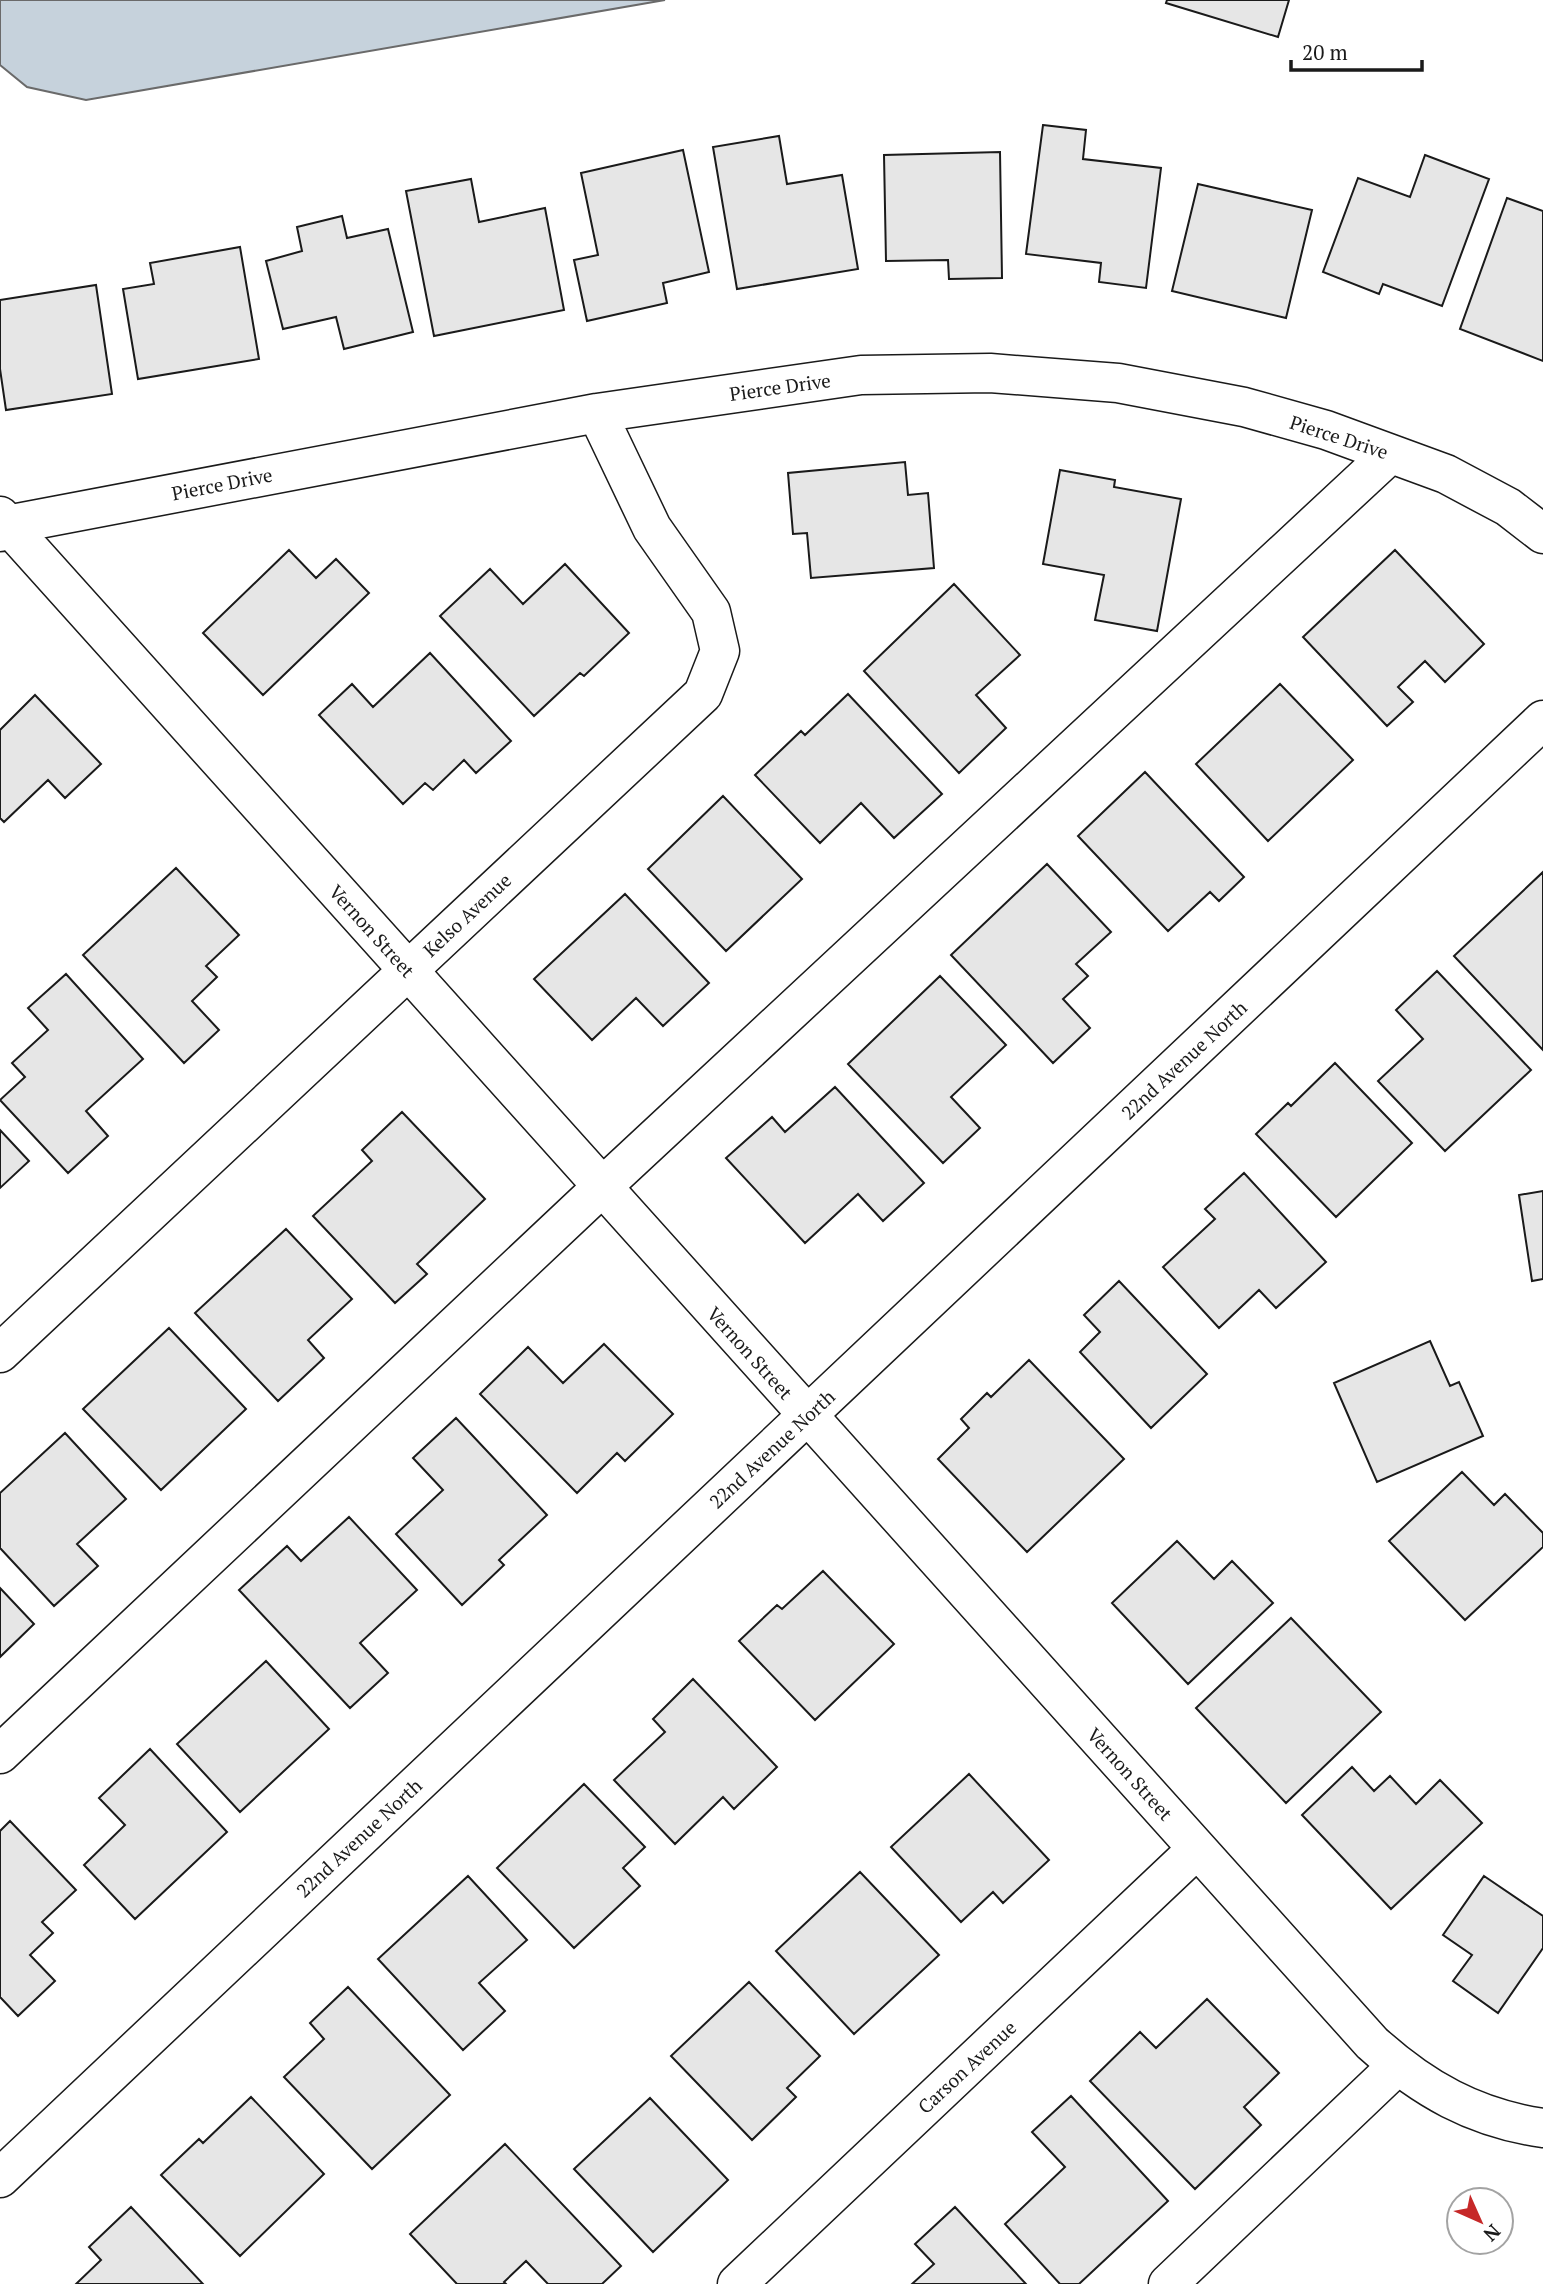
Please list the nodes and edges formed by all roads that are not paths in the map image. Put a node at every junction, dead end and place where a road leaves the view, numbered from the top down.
1 (597, 413) junction
2 (1390, 454) junction
3 (2, 524) edge
4 (1543, 534) edge
5 (1543, 720) edge
6 (408, 971) junction
7 (602, 1187) junction
8 (0, 1353) edge
9 (807, 1416) junction
10 (0, 1754) edge
11 (1197, 1849) junction
12 (1397, 2066) junction
13 (1543, 2128) edge
14 (0, 2178) edge
15 (737, 2284) edge
16 (1168, 2284) edge

1 - 2 street, Pierce Drive
1 - 3 street, Pierce Drive
1 - 6 street, Kelso Avenue
2 - 4 street, Pierce Drive
2 - 7 street
3 - 6 street, Vernon Street
5 - 9 street, 22nd Avenue North
6 - 7 street, Vernon Street
6 - 8 street, Kelso Avenue
7 - 9 street, Vernon Street
7 - 10 street
9 - 11 street, Vernon Street
9 - 14 street, 22nd Avenue North
11 - 12 street, Vernon Street
11 - 15 street, Carson Avenue
12 - 13 street, Vernon Street
12 - 16 street

